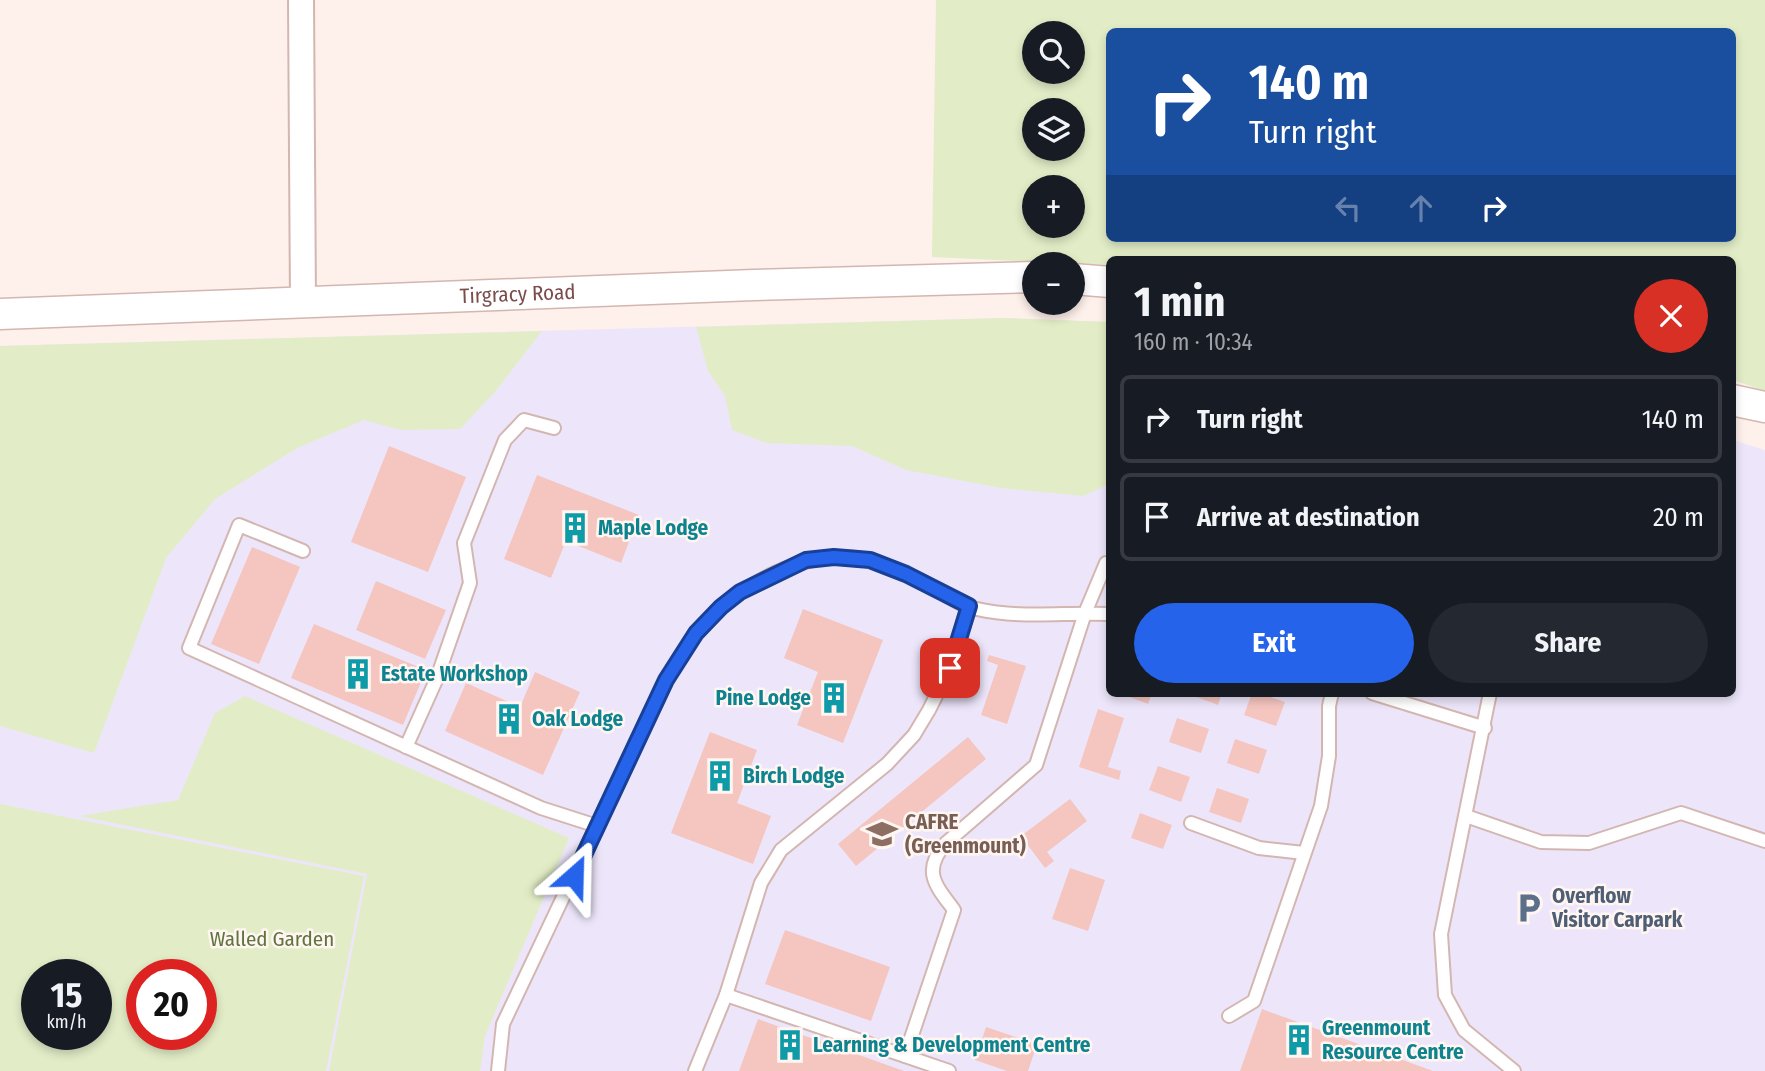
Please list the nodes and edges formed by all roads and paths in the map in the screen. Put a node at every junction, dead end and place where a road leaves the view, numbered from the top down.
1 (301, 0) edge
2 (1022, 277) edge
3 (1085, 280) edge
4 (1106, 282) edge
5 (303, 304) junction
6 (0, 314) edge
7 (1736, 401) edge
8 (1765, 407) edge
9 (554, 428) dead end
10 (303, 551) dead end
11 (1106, 563) dead end
12 (969, 606) junction
13 (1085, 613) junction
14 (1106, 614) edge
15 (1331, 697) edge
16 (1385, 697) edge
17 (1489, 697) edge
18 (1485, 728) junction
19 (406, 747) junction
20 (1466, 816) junction
21 (1191, 823) dead end
22 (597, 826) junction
23 (1765, 841) edge
24 (1304, 853) junction
25 (726, 995) junction
26 (1229, 1016) dead end
27 (905, 1056) junction
28 (498, 1071) edge
29 (695, 1071) edge
30 (949, 1071) edge
31 (1514, 1071) edge

1 - 5 street
2 - 5 street, Tirgracy Road
3 - 4 street
5 - 6 street, Tirgracy Road
7 - 8 street
9 - 19 lane
10 - 19 lane
11 - 13 lane
12 - 13 lane
12 - 22 lane
12 - 25 lane
13 - 14 lane
13 - 27 lane
15 - 24 lane
16 - 18 lane
17 - 18 lane
18 - 20 lane
19 - 22 lane
20 - 23 lane
20 - 31 lane
21 - 24 lane
22 - 28 lane
24 - 26 lane
25 - 27 lane
25 - 29 lane
27 - 30 lane

